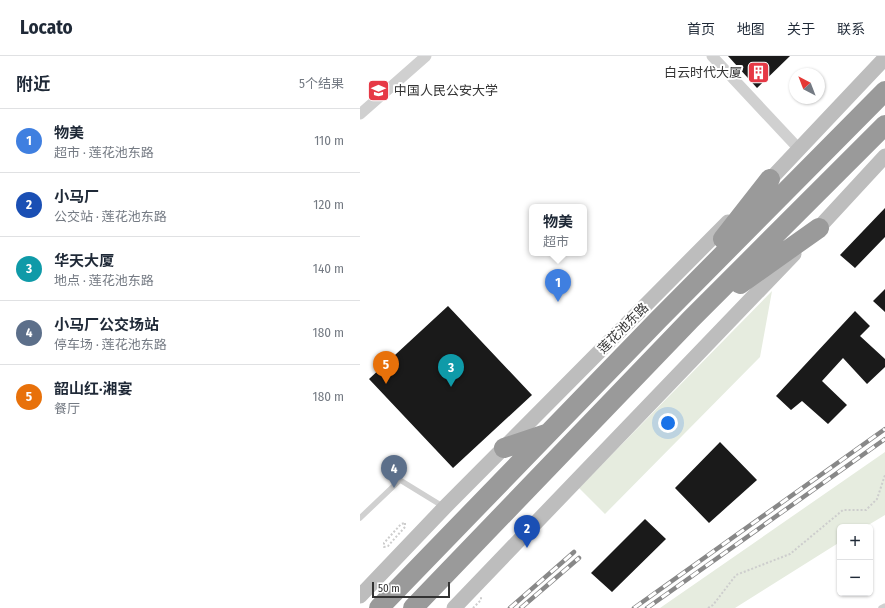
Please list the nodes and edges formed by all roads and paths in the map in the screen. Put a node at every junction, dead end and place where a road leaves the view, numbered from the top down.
1 (426, 56) edge
2 (712, 56) edge
3 (885, 58) edge
4 (885, 91) edge
5 (360, 114) edge
6 (885, 125) edge
7 (799, 149) junction
8 (885, 156) edge
9 (770, 179) junction
10 (819, 228) junction
11 (659, 319) junction
12 (691, 319) junction
13 (550, 433) junction
14 (504, 448) junction
15 (885, 475) edge
16 (445, 507) junction
17 (360, 518) edge
18 (384, 543) joint
19 (360, 596) edge
20 (885, 606) edge
21 (379, 608) edge
22 (413, 608) edge
23 (454, 608) edge
24 (708, 608) edge
25 (882, 608) edge

1 - 5 street
2 - 7 street
3 - 7 street, 莲花池东路
4 - 11 highway, 莲花池东路
6 - 12 highway
7 - 9 street, 莲花池东路
8 - 10 street
9 - 11 highway
9 - 14 street, 莲花池东路
10 - 12 highway
10 - 23 street
11 - 13 highway, 莲花池东路
12 - 22 highway
13 - 14 highway
13 - 21 highway, 莲花池东路
14 - 16 street, 莲花池东路
15 - 24 path
16 - 17 lane
16 - 19 street, 莲花池东路
18 - 18 path
20 - 25 lane

